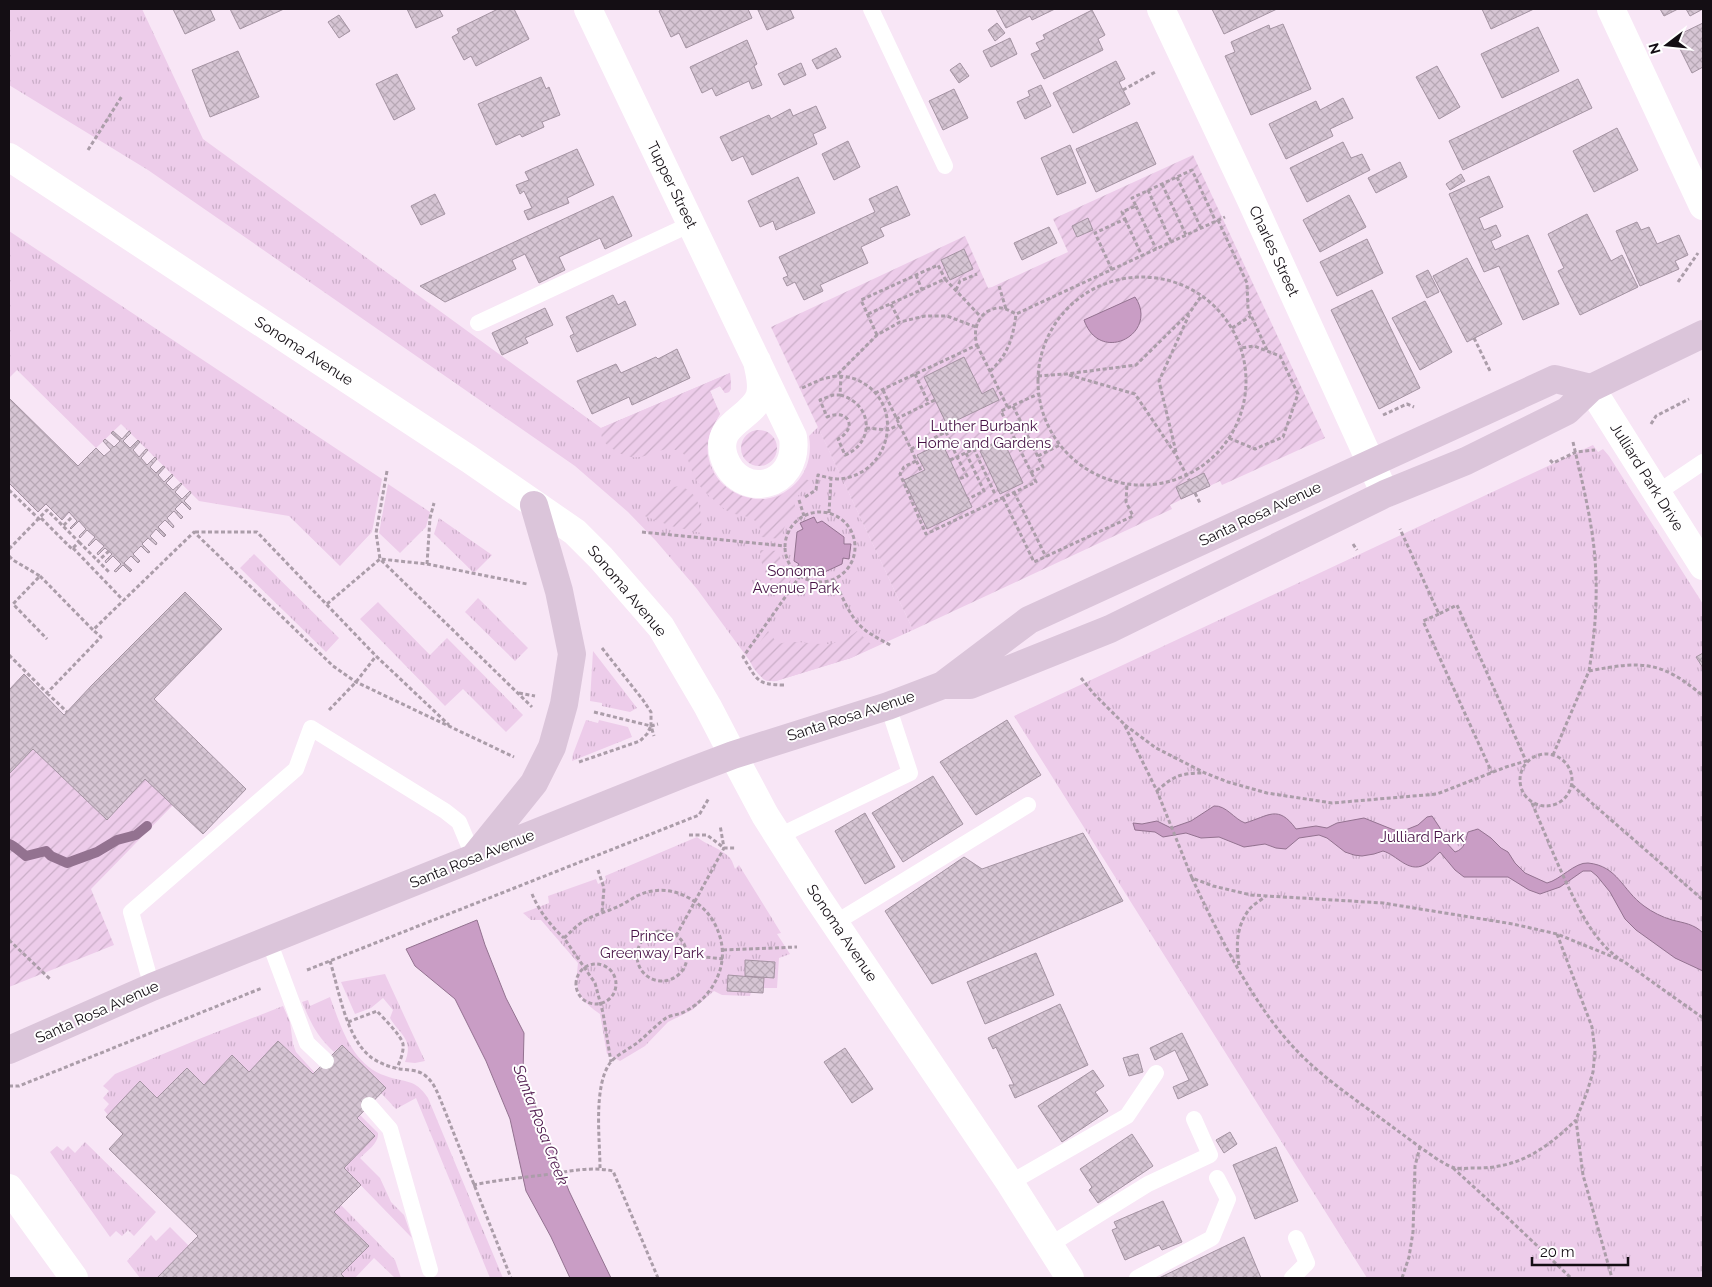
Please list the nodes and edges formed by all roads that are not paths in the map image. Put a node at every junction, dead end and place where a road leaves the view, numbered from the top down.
1 (588, 9) edge
2 (871, 9) edge
3 (1161, 9) edge
4 (1611, 9) edge
5 (9, 157) edge
6 (945, 166) dead end
7 (1703, 206) edge
8 (691, 224) junction
9 (478, 323) dead end
10 (1703, 334) edge
11 (756, 361) dead end
12 (1591, 388) junction
13 (1703, 462) edge
14 (1371, 463) junction
15 (1657, 493) junction
16 (1385, 494) junction
17 (534, 504) junction
18 (1703, 566) edge
19 (943, 685) junction
20 (888, 706) junction
21 (734, 755) junction
22 (1028, 805) dead end
23 (779, 836) junction
24 (474, 858) junction
25 (835, 923) junction
26 (269, 941) junction
27 (152, 987) junction
28 (9, 1050) edge
29 (326, 1061) dead end
30 (1156, 1073) dead end
31 (369, 1106) dead end
32 (1194, 1119) dead end
33 (1217, 1178) dead end
34 (1010, 1183) junction
35 (9, 1188) edge
36 (1296, 1238) dead end
37 (1048, 1246) junction
38 (430, 1270) dead end
39 (74, 1278) edge
40 (1070, 1278) edge
41 (1137, 1278) edge
42 (1292, 1278) edge

1 - 8 street, Tupper Street
2 - 6 lane
3 - 14 street, Charles Street
4 - 7 street
5 - 17 street, Sonoma Avenue
8 - 9 lane
8 - 11 street, Tupper Street
10 - 12 main road, Santa Rosa Avenue
12 - 14 main road, Santa Rosa Avenue
12 - 15 street, Julliard Park Drive
12 - 16 main road, Santa Rosa Avenue
13 - 15 lane
14 - 16 street, Charles Street
14 - 19 main road, Santa Rosa Avenue
15 - 18 street, Julliard Park Drive
16 - 19 main road, Santa Rosa Avenue
17 - 21 street, Sonoma Avenue
17 - 24 main road
19 - 20 main road, Santa Rosa Avenue
20 - 21 main road, Santa Rosa Avenue
20 - 23 lane
21 - 23 street, Sonoma Avenue
21 - 24 main road, Santa Rosa Avenue
22 - 25 lane
23 - 25 street, Sonoma Avenue
24 - 26 main road, Santa Rosa Avenue
24 - 27 lane
25 - 34 street, Sonoma Avenue
26 - 27 main road, Santa Rosa Avenue
26 - 29 lane
27 - 28 main road, Santa Rosa Avenue
30 - 34 lane
31 - 38 lane
32 - 37 lane
33 - 41 lane
34 - 37 street, Sonoma Avenue
35 - 39 street
36 - 42 lane
37 - 40 street, Sonoma Avenue

